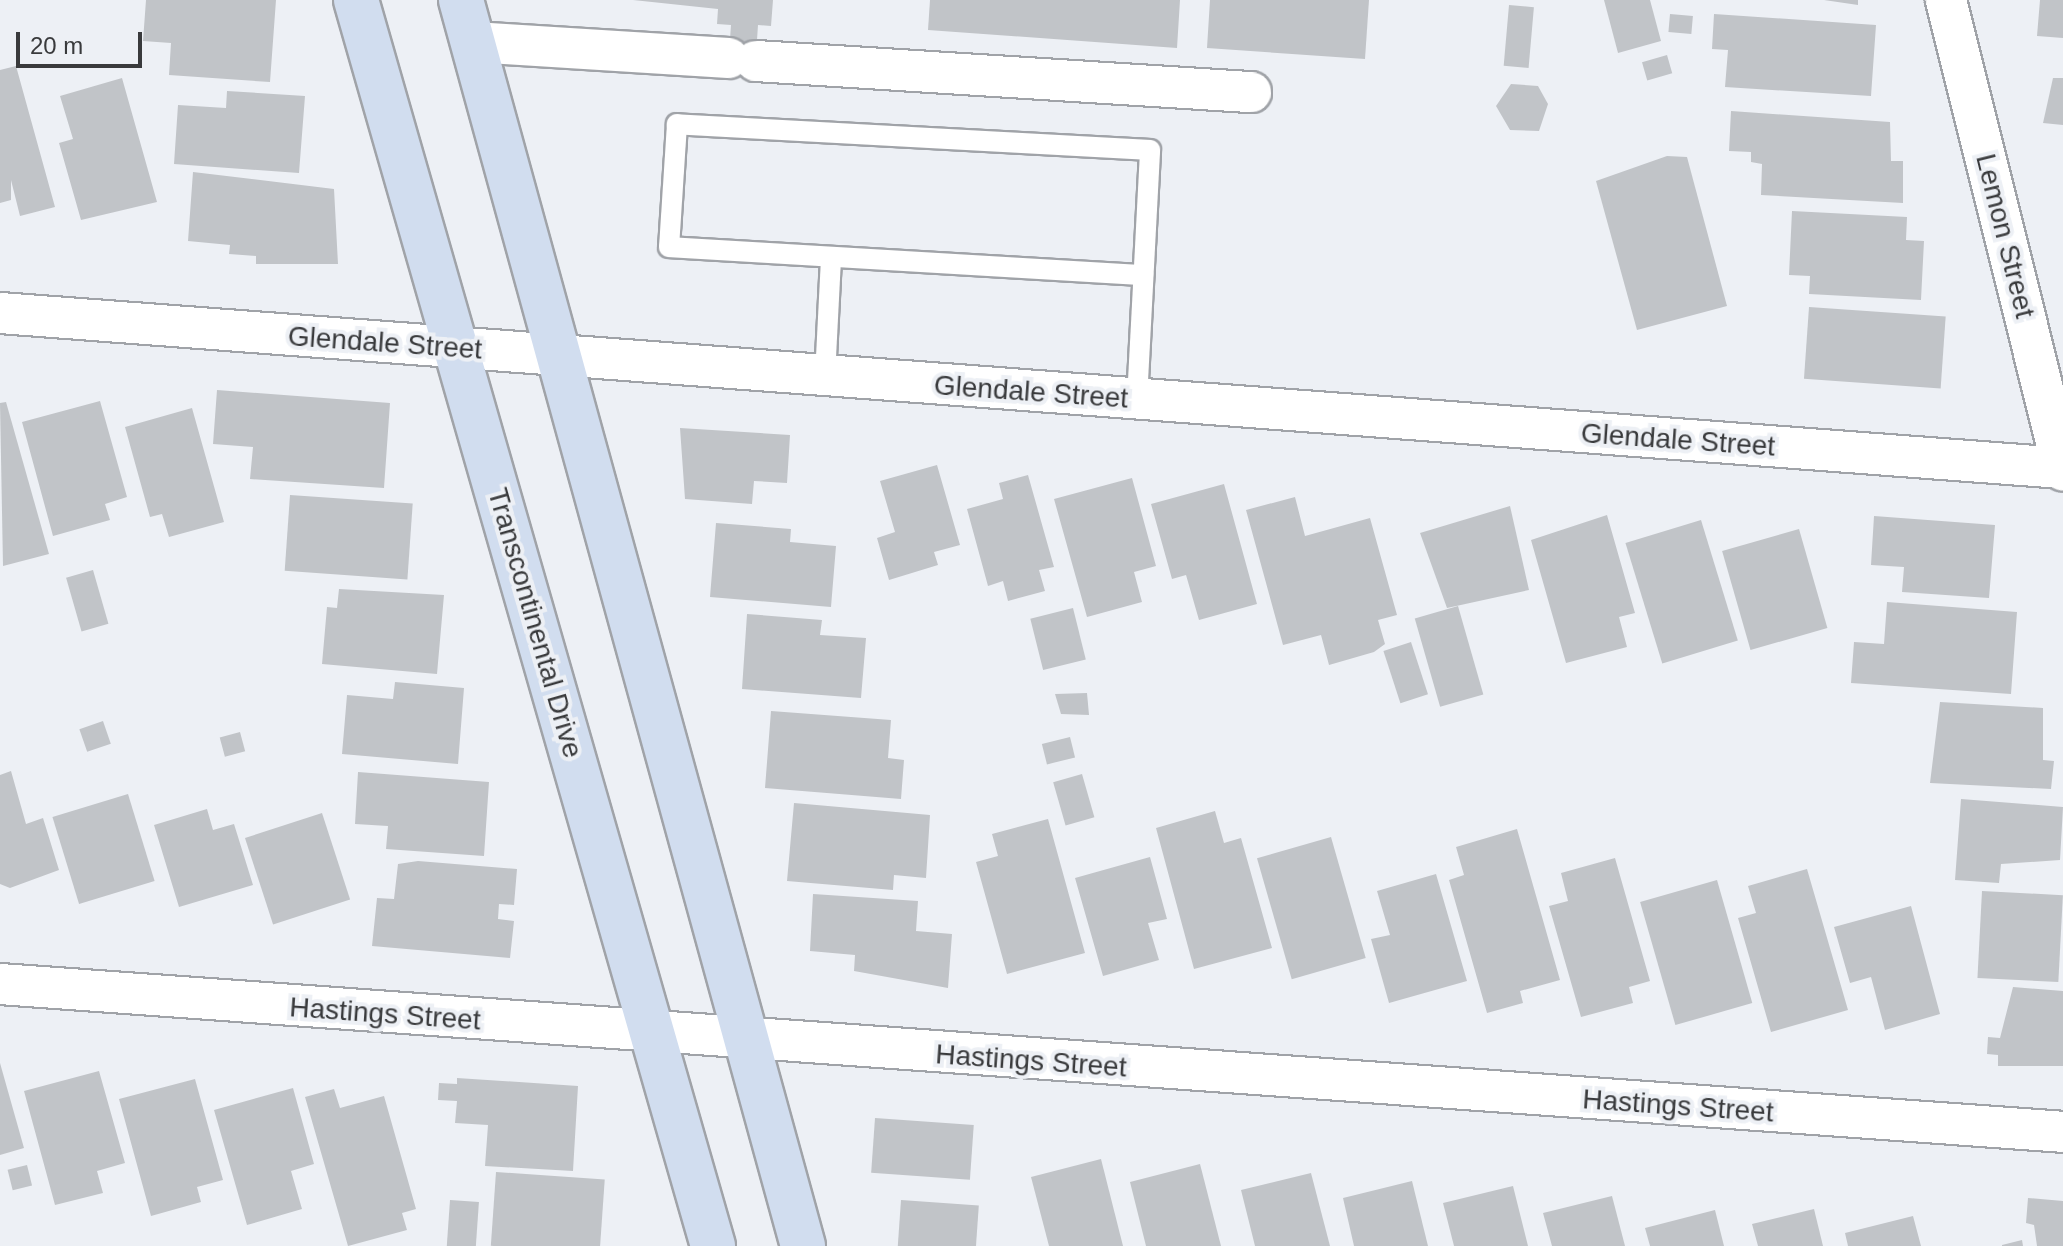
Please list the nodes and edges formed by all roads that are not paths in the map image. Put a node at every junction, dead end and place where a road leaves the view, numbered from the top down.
1 (356, 0) edge
2 (461, 0) edge
3 (1946, 0) edge
4 (473, 42) junction
5 (1251, 92) dead end
6 (831, 257) junction
7 (1143, 275) junction
8 (0, 313) edge
9 (454, 349) junction
10 (560, 357) junction
11 (825, 377) junction
12 (1137, 400) junction
13 (2063, 469) edge
14 (0, 984) edge
15 (657, 1035) junction
16 (744, 1041) junction
17 (2063, 1132) edge
18 (713, 1246) edge
19 (803, 1246) edge

1 - 9 street, Transcontinental Drive
2 - 4 street
3 - 13 street, Lemon Street
4 - 5 street
4 - 10 street
6 - 7 lane
6 - 7 lane
6 - 11 lane
7 - 12 lane
8 - 9 street, Glendale Street
9 - 10 street, Glendale Street
9 - 15 street, Transcontinental Drive
10 - 11 street, Glendale Street
10 - 16 street
11 - 12 street, Glendale Street
12 - 13 street, Glendale Street
14 - 15 street, Hastings Street
15 - 16 street, Hastings Street
15 - 18 street, Transcontinental Drive
16 - 17 street, Hastings Street
16 - 19 street

